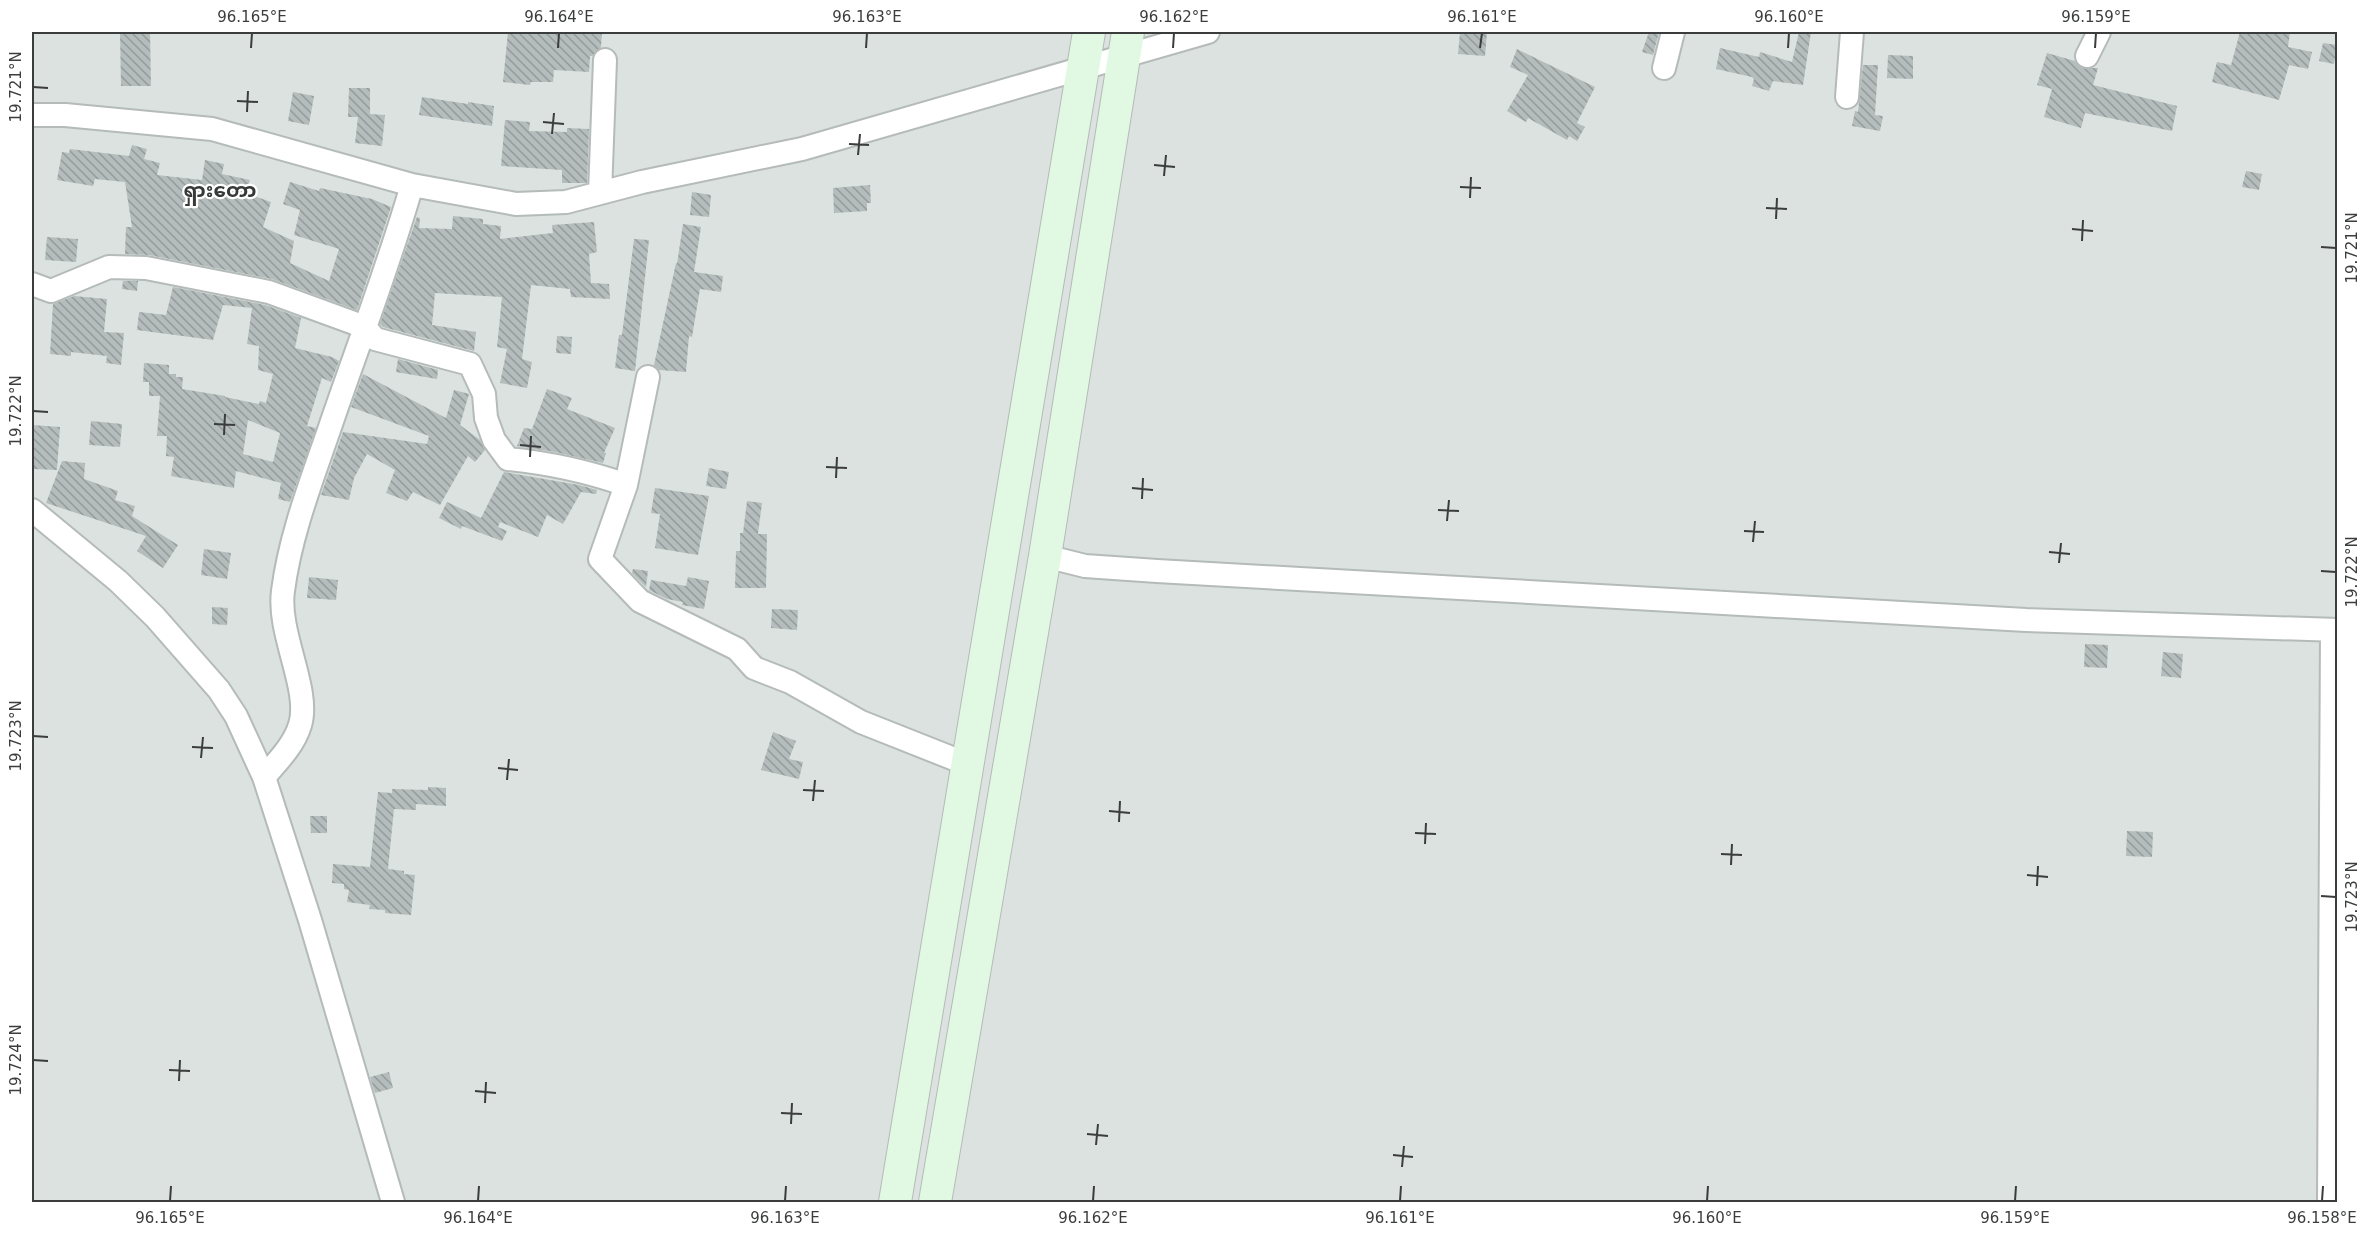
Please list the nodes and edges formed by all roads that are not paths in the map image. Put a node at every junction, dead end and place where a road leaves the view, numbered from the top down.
1 (1089, 32) edge
2 (1208, 32) edge
3 (1673, 32) edge
4 (1852, 32) edge
5 (2099, 32) edge
6 (1126, 43) edge
7 (2087, 56) dead end
8 (605, 60) dead end
9 (1664, 68) dead end
10 (1082, 69) junction
11 (1847, 97) dead end
12 (32, 115) edge
13 (412, 185) junction
14 (600, 193) junction
15 (32, 284) edge
16 (365, 327) junction
17 (648, 377) dead end
18 (1019, 455) junction
19 (1059, 465) junction
20 (626, 485) junction
21 (32, 510) edge
22 (1045, 556) junction
23 (2335, 630) edge
24 (967, 764) junction
25 (264, 777) junction
26 (2334, 1137) edge
27 (393, 1203) edge
28 (895, 1203) edge
29 (935, 1203) edge
30 (2329, 1203) edge

1 - 10 main road
2 - 6 street
3 - 9 street
4 - 11 street
5 - 7 street
6 - 10 street
6 - 19 main road
8 - 14 street
10 - 14 street
10 - 18 main road
12 - 13 street
13 - 14 street
13 - 16 street
15 - 16 street
16 - 20 street
16 - 25 street
17 - 20 street
18 - 19 main road
18 - 24 main road
19 - 22 main road
20 - 24 street
21 - 25 street
22 - 23 street
22 - 29 main road
23 - 26 street
24 - 28 main road
25 - 27 street
26 - 30 street

